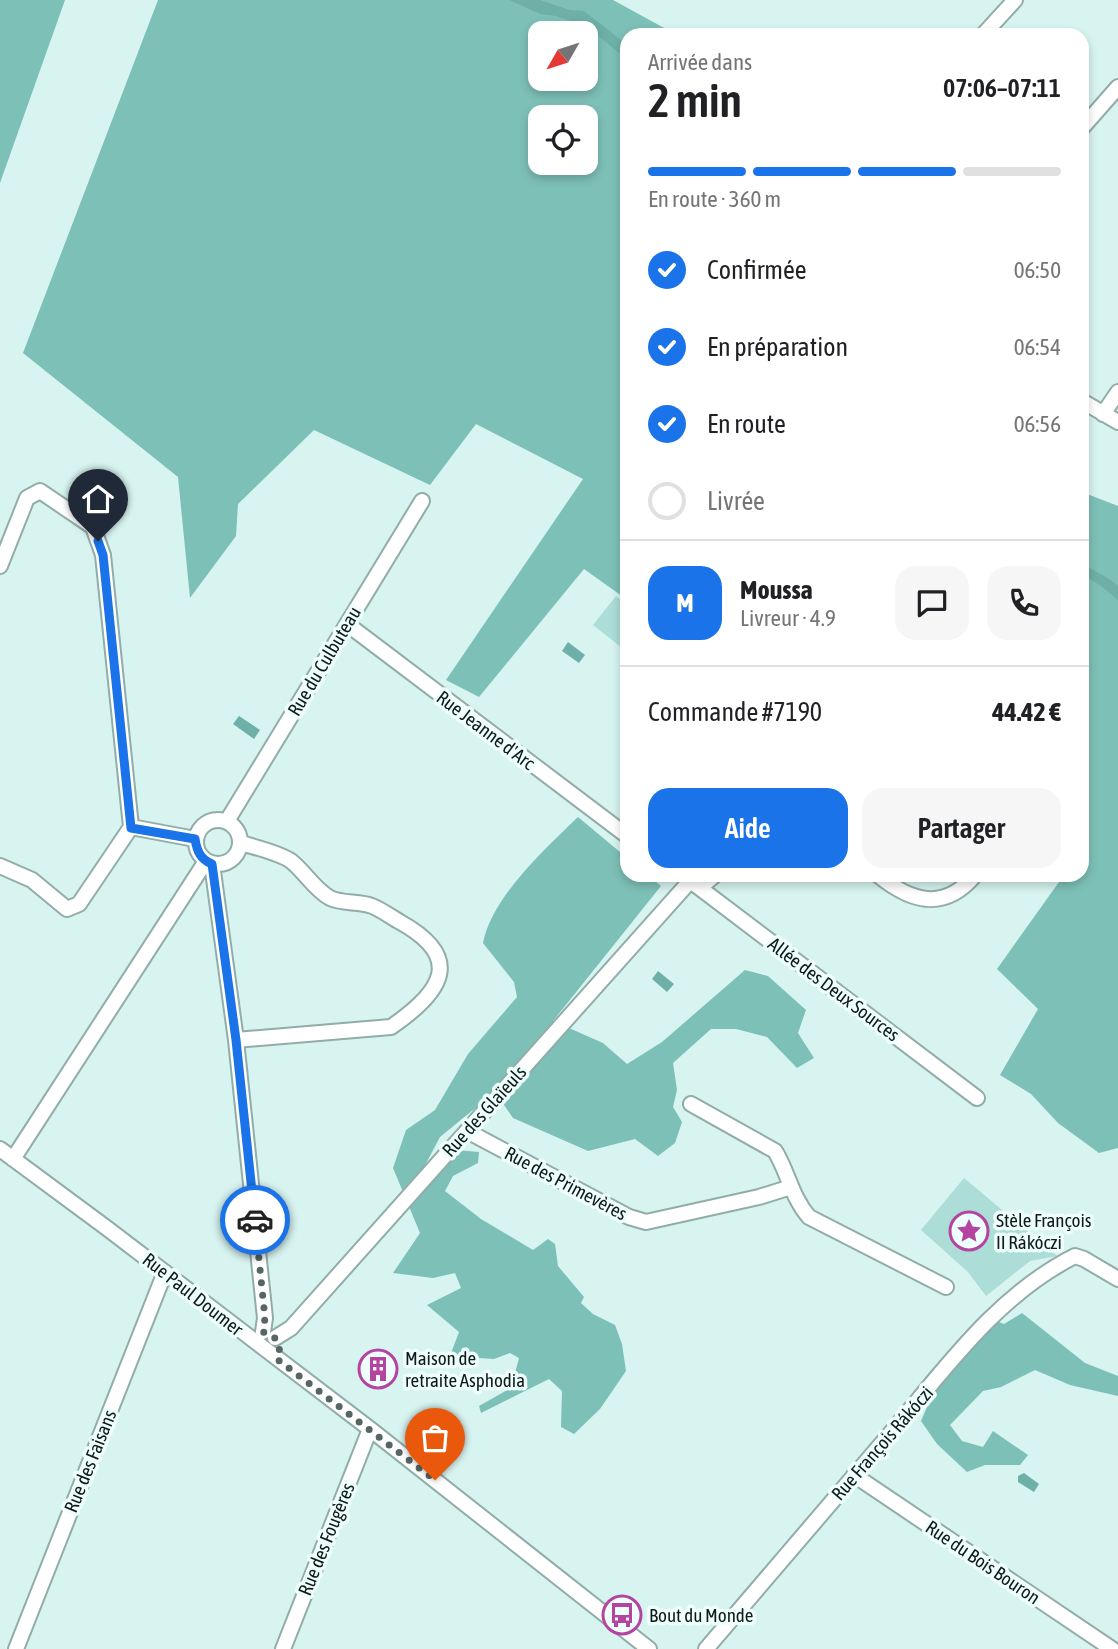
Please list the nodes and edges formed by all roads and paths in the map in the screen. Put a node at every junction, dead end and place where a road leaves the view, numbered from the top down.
1 (1015, 0) edge
2 (989, 28) edge
3 (1118, 87) edge
4 (1089, 120) edge
5 (1118, 392) edge
6 (1089, 405) edge
7 (1103, 414) junction
8 (1118, 422) edge
9 (422, 501) dead end
10 (0, 566) edge
11 (347, 624) junction
12 (228, 821) junction
13 (131, 828) junction
14 (620, 830) edge
15 (195, 839) junction
16 (241, 843) junction
17 (209, 862) junction
18 (0, 866) edge
19 (691, 882) edge
20 (693, 882) edge
21 (887, 882) edge
22 (968, 882) edge
23 (236, 1040) junction
24 (977, 1098) dead end
25 (691, 1104) dead end
26 (467, 1130) junction
27 (0, 1149) edge
28 (13, 1159) junction
29 (791, 1186) junction
30 (165, 1272) junction
31 (1118, 1279) edge
32 (946, 1287) dead end
33 (263, 1336) junction
34 (277, 1359) junction
35 (370, 1429) junction
36 (855, 1475) junction
37 (16, 1649) edge
38 (283, 1649) edge
39 (649, 1649) edge
40 (706, 1649) edge
41 (1112, 1649) edge

1 - 2 street
3 - 4 street
5 - 7 street
6 - 7 street
7 - 8 street
9 - 11 street, Rue du Culbuteau
10 - 13 street
11 - 12 street, Rue du Culbuteau
11 - 14 street, Rue Jeanne d'Arc
12 - 15 street
12 - 16 street
13 - 15 street
13 - 18 street
15 - 17 street
16 - 17 street
16 - 23 street
17 - 23 street
17 - 28 street
19 - 26 street, Rue des Glaïeuls
20 - 24 street, Allée des Deux Sources
21 - 22 street
23 - 33 street
25 - 29 street
26 - 29 street, Rue des Primevères
26 - 33 street, Rue des Glaïeuls
27 - 28 street, Rue Paul Doumer
28 - 30 street, Rue Paul Doumer
29 - 32 street
30 - 33 street, Rue Paul Doumer
30 - 37 street, Rue des Faisans
31 - 36 street, Rue François Rákóczi
33 - 34 street, Rue Paul Doumer
33 - 34 street
34 - 35 street, Rue Paul Doumer
35 - 38 street, Rue des Fougères
35 - 39 street, Rue Paul Doumer
36 - 40 street, Rue François Rákóczi
36 - 41 street, Rue du Bois Bouron

